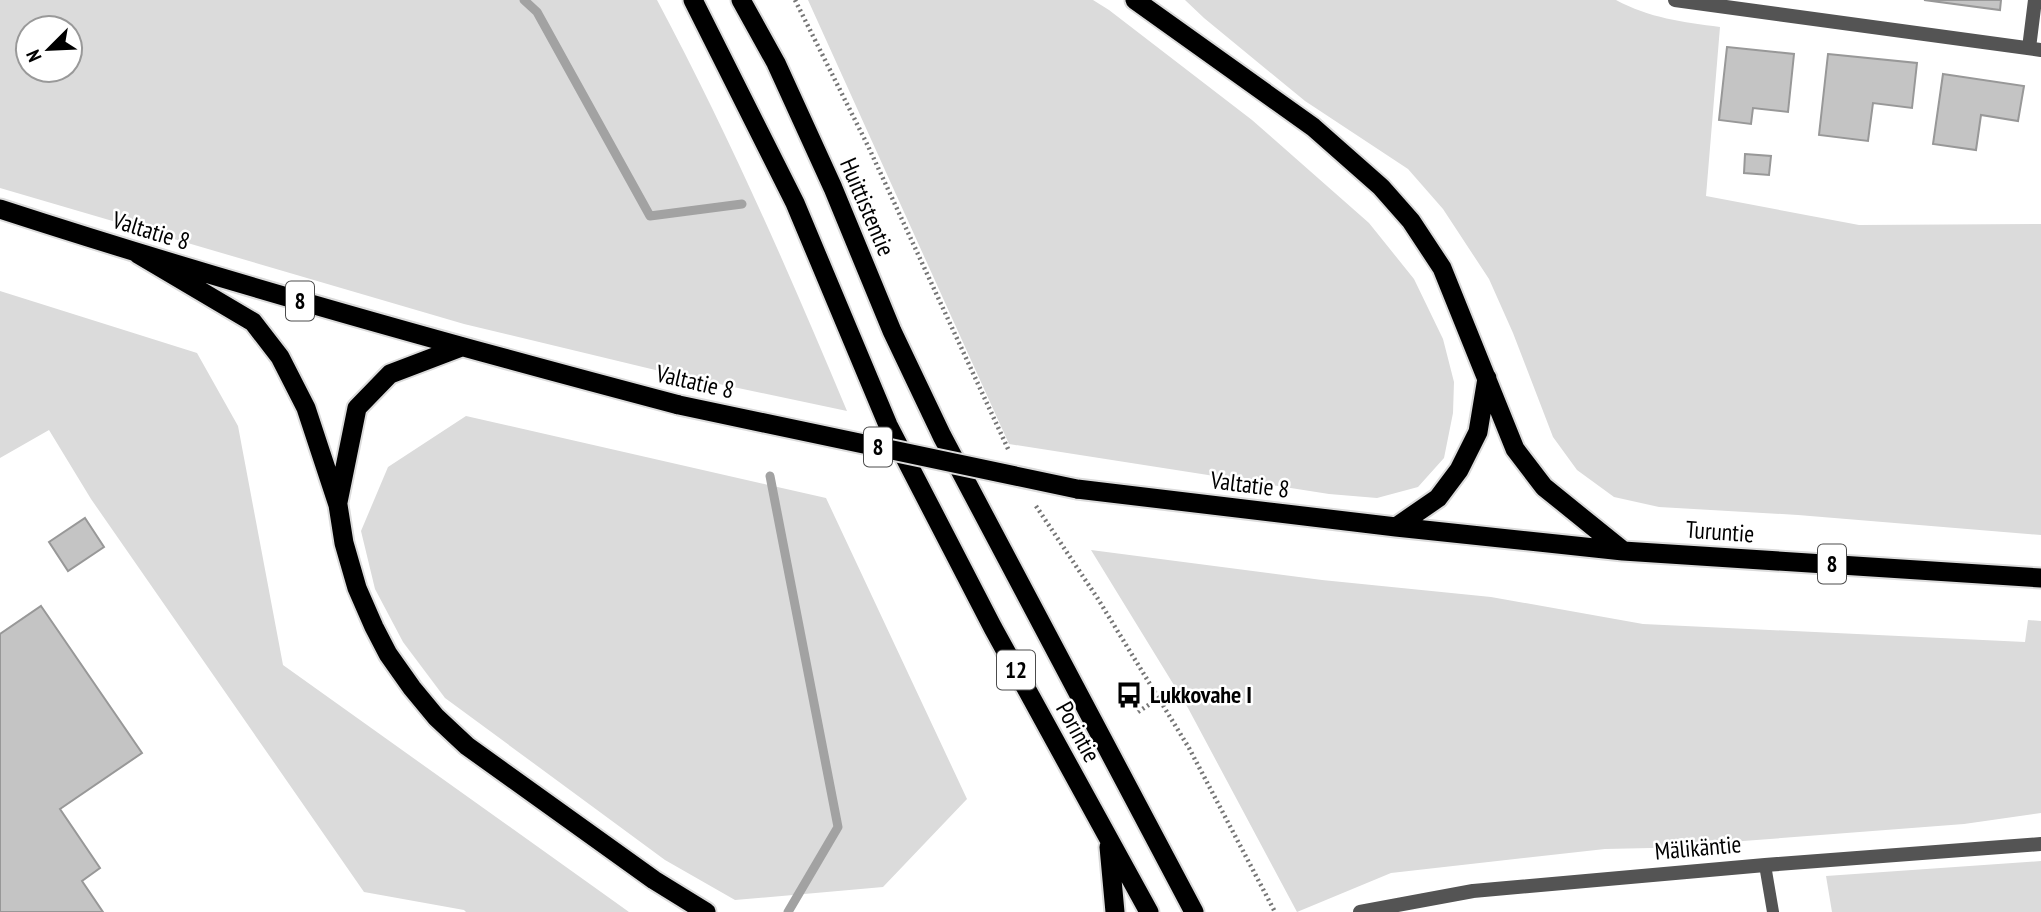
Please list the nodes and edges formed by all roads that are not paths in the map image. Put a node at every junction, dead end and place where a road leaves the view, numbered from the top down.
1 (693, 0) edge
2 (741, 0) edge
3 (1135, 0) edge
4 (1675, 0) edge
5 (2035, 0) edge
6 (1771, 6) edge
7 (2035, 49) edge
8 (0, 209) edge
9 (138, 254) junction
10 (461, 348) junction
11 (1487, 377) junction
12 (942, 436) joint
13 (338, 505) junction
14 (1396, 527) junction
15 (1623, 551) junction
16 (2041, 578) edge
17 (1108, 835) junction
18 (2041, 844) edge
19 (1765, 865) junction
20 (706, 912) edge
21 (1115, 912) edge
22 (1149, 912) edge
23 (1194, 912) edge
24 (1360, 912) edge
25 (1773, 912) edge

1 - 17 highway, Porintie / 12
2 - 12 highway, Huittistentie / 12
3 - 11 highway
4 - 6 street
5 - 7 street
6 - 7 street
8 - 9 highway, Valtatie 8 / 8
9 - 10 highway, Valtatie 8 / 8
9 - 13 highway
10 - 13 highway
10 - 14 highway, Valtatie 8 / 8, bridge
11 - 14 highway
11 - 15 highway
12 - 23 highway, Porintie / 12
13 - 20 highway
14 - 15 highway, Turuntie / 8
15 - 16 highway, Turuntie / 8
17 - 21 highway
17 - 22 highway, Porintie / 12
18 - 19 street, Mälikäntie
19 - 24 street, Mälikäntie
19 - 25 lane

